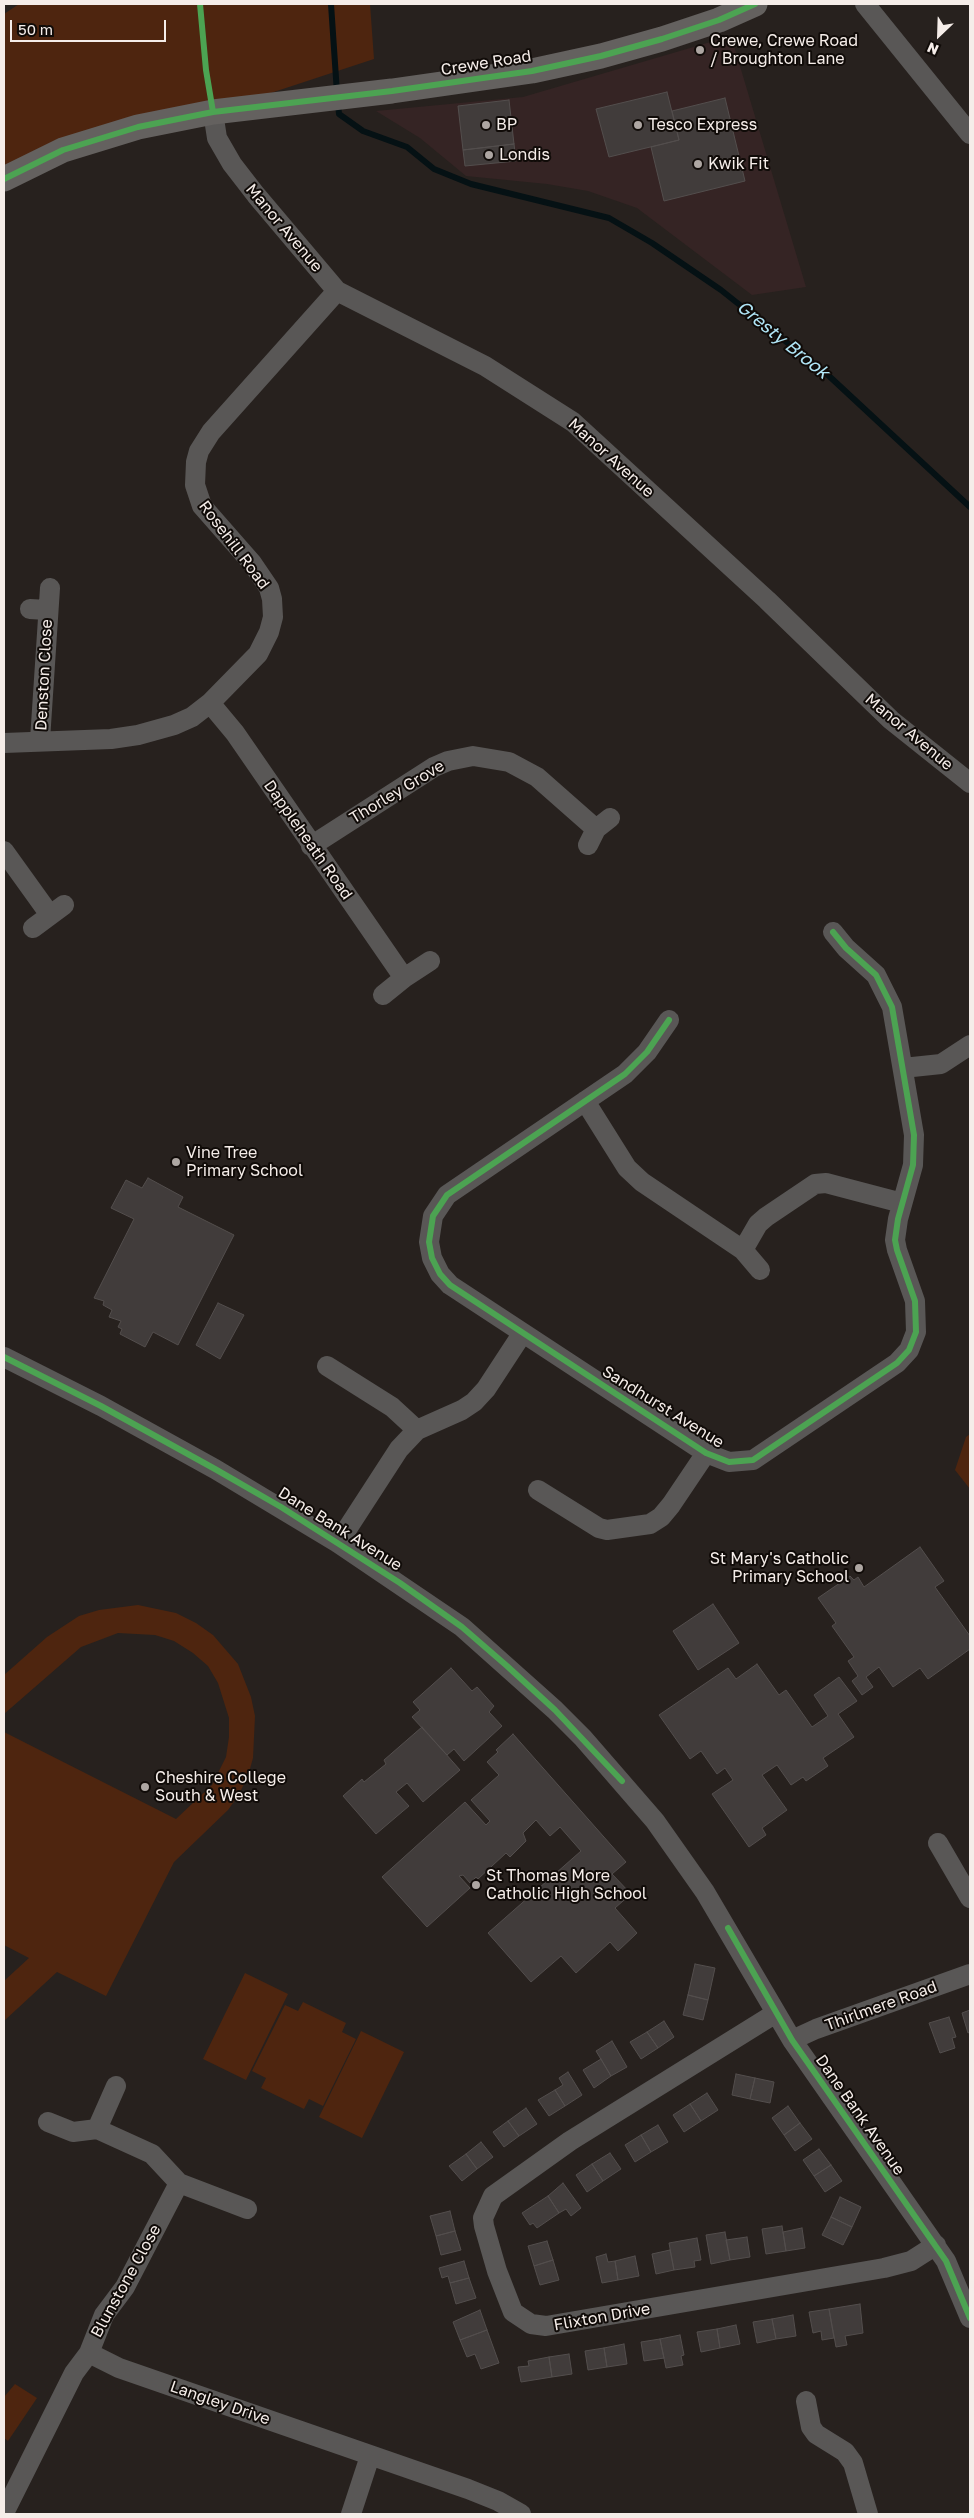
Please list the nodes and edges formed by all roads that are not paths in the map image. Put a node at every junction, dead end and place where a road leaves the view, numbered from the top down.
1 (755, 4) edge
2 (864, 4) edge
3 (212, 112) junction
4 (970, 134) edge
5 (4, 179) edge
6 (337, 291) junction
7 (50, 588) dead end
8 (210, 703) junction
9 (40, 740) junction
10 (4, 743) edge
11 (970, 783) edge
12 (598, 831) dead end
13 (311, 846) junction
14 (4, 852) edge
15 (33, 928) dead end
16 (833, 932) dead end
17 (430, 961) dead end
18 (404, 978) junction
19 (383, 995) dead end
20 (669, 1020) dead end
21 (970, 1045) edge
22 (903, 1068) junction
23 (585, 1101) junction
24 (902, 1203) junction
25 (743, 1250) junction
26 (760, 1270) dead end
27 (522, 1334) junction
28 (4, 1356) edge
29 (326, 1366) dead end
30 (417, 1430) junction
31 (706, 1453) junction
32 (538, 1490) dead end
33 (338, 1543) junction
34 (938, 1843) dead end
35 (970, 1898) edge
36 (970, 1974) edge
37 (776, 2013) junction
38 (792, 2040) junction
39 (116, 2086) dead end
40 (48, 2122) dead end
41 (98, 2129) junction
42 (179, 2183) junction
43 (247, 2209) dead end
44 (936, 2245) junction
45 (963, 2277) edge
46 (970, 2318) edge
47 (88, 2353) junction
48 (806, 2401) dead end
49 (370, 2456) junction
50 (4, 2513) edge
51 (351, 2514) edge
52 (521, 2514) edge
53 (868, 2514) edge

1 - 3 main road, Crewe Road
2 - 4 street
3 - 5 main road, Crewe Road
3 - 6 street, Manor Avenue
6 - 8 street, Rosehill Road
6 - 11 street, Manor Avenue
7 - 9 street, Denston Close
8 - 9 street, Rosehill Road
8 - 13 street, Dappleheath Road
9 - 10 street, Rosehill Road
12 - 13 street, Thorley Grove
13 - 18 street, Dappleheath Road
14 - 15 street
16 - 22 street, Sandhurst Avenue
17 - 18 street
18 - 19 street
20 - 23 street, Sandhurst Avenue
21 - 22 street
22 - 24 street, Sandhurst Avenue
23 - 25 street
23 - 27 street, Sandhurst Avenue
24 - 25 street
24 - 31 street, Sandhurst Avenue
25 - 26 street
27 - 30 street
27 - 31 street, Sandhurst Avenue
28 - 33 street, Dane Bank Avenue
29 - 30 street
30 - 33 street
31 - 32 street
33 - 37 street, Dane Bank Avenue
34 - 35 street
36 - 38 street, Thirlmere Road
37 - 38 street, Dane Bank Avenue
37 - 44 street, Flixton Drive
38 - 44 street, Dane Bank Avenue
39 - 41 street
40 - 41 street
41 - 42 street
42 - 43 street
42 - 47 street, Blunstone Close
44 - 45 street, Dane Bank Avenue
45 - 46 street, Dane Bank Avenue
47 - 49 street, Langley Drive
47 - 50 street
48 - 53 street
49 - 51 street
49 - 52 street, Langley Drive

